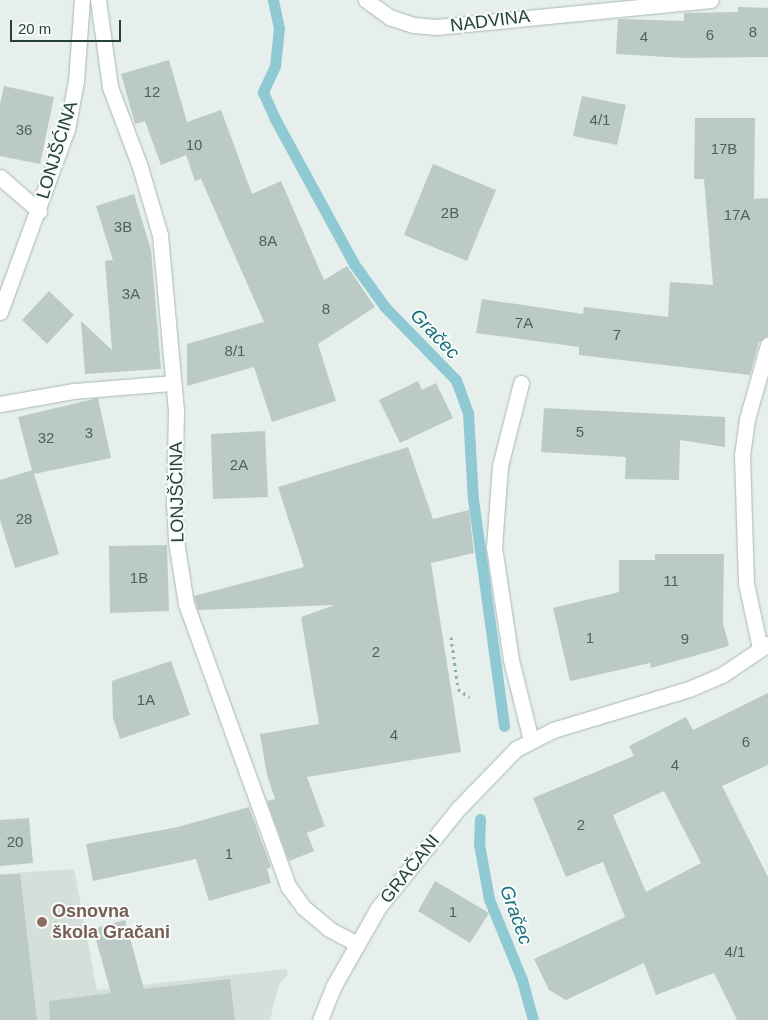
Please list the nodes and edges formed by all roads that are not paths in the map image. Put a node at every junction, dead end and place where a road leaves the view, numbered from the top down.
1 (82, 0) edge
2 (98, 0) edge
3 (366, 0) edge
4 (711, 0) edge
5 (0, 178) edge
6 (39, 211) junction
7 (0, 312) edge
8 (768, 345) edge
9 (173, 383) junction
10 (521, 383) dead end
11 (0, 404) edge
12 (764, 646) edge
13 (530, 740) junction
14 (355, 943) junction
15 (320, 1020) edge

1 - 6 street, LONJŠĆINA
2 - 9 street, LONJŠČINA
3 - 4 street, NADVINA
5 - 6 street
6 - 7 street
8 - 12 street
9 - 11 street
9 - 14 street, LONJŠČINA
10 - 13 street
12 - 13 street, GRAČANI
13 - 14 street, GRAČANI
14 - 15 street, GRAČANI

